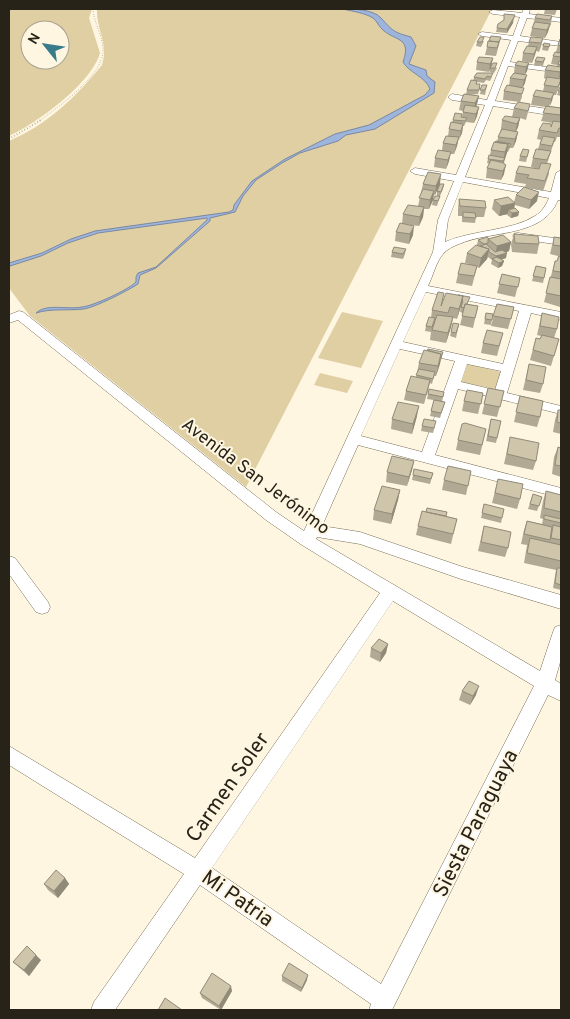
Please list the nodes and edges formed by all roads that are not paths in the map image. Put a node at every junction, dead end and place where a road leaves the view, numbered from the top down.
1 (493, 12) dead end
2 (525, 12) edge
3 (561, 20) edge
4 (482, 34) dead end
5 (515, 38) junction
6 (561, 44) edge
7 (505, 63) junction
8 (561, 71) edge
9 (452, 97) dead end
10 (489, 102) junction
11 (560, 110) edge
12 (415, 171) dead end
13 (561, 174) edge
14 (459, 179) junction
15 (557, 197) edge
16 (539, 218) junction
17 (489, 232) junction
18 (544, 239) junction
19 (561, 242) edge
20 (438, 252) junction
21 (422, 288) junction
22 (526, 309) junction
23 (561, 316) edge
24 (14, 317) edge
25 (396, 344) junction
26 (462, 358) junction
27 (508, 369) junction
28 (453, 384) junction
29 (500, 396) junction
30 (561, 410) edge
31 (354, 439) junction
32 (427, 458) junction
33 (561, 493) edge
34 (310, 535) junction
35 (9, 562) edge
36 (391, 592) junction
37 (561, 602) edge
38 (42, 607) dead end
39 (561, 632) edge
40 (553, 688) edge
41 (9, 755) edge
42 (198, 871) junction
43 (383, 1005) edge
44 (102, 1010) edge

1 - 2 street
2 - 3 street
2 - 5 street
4 - 5 street
5 - 6 street
5 - 7 street
7 - 8 street
7 - 10 street
9 - 10 street
10 - 11 street
10 - 14 street
12 - 14 street
13 - 15 street
14 - 15 street
14 - 20 street
15 - 16 street
16 - 17 street
16 - 18 street
17 - 18 street
17 - 20 street
18 - 19 street
20 - 21 street
21 - 22 street
21 - 25 street
22 - 23 street
22 - 27 street
24 - 34 street, Avenida San Jerónimo
25 - 26 street
25 - 31 street
26 - 27 street
26 - 28 street
27 - 29 street
28 - 29 street
28 - 32 street
29 - 30 street
31 - 32 street
31 - 34 street
32 - 33 street
34 - 36 street, Avenida San Jerónimo
34 - 37 street
35 - 38 street
36 - 40 street, Avenida San Jerónimo
36 - 42 street, Carmen Soler
39 - 40 street, Siesta Paraguaya
40 - 43 street, Siesta Paraguaya
41 - 42 street, Mi Patria
42 - 43 street, Mi Patria
42 - 44 street, Carmen Soler

